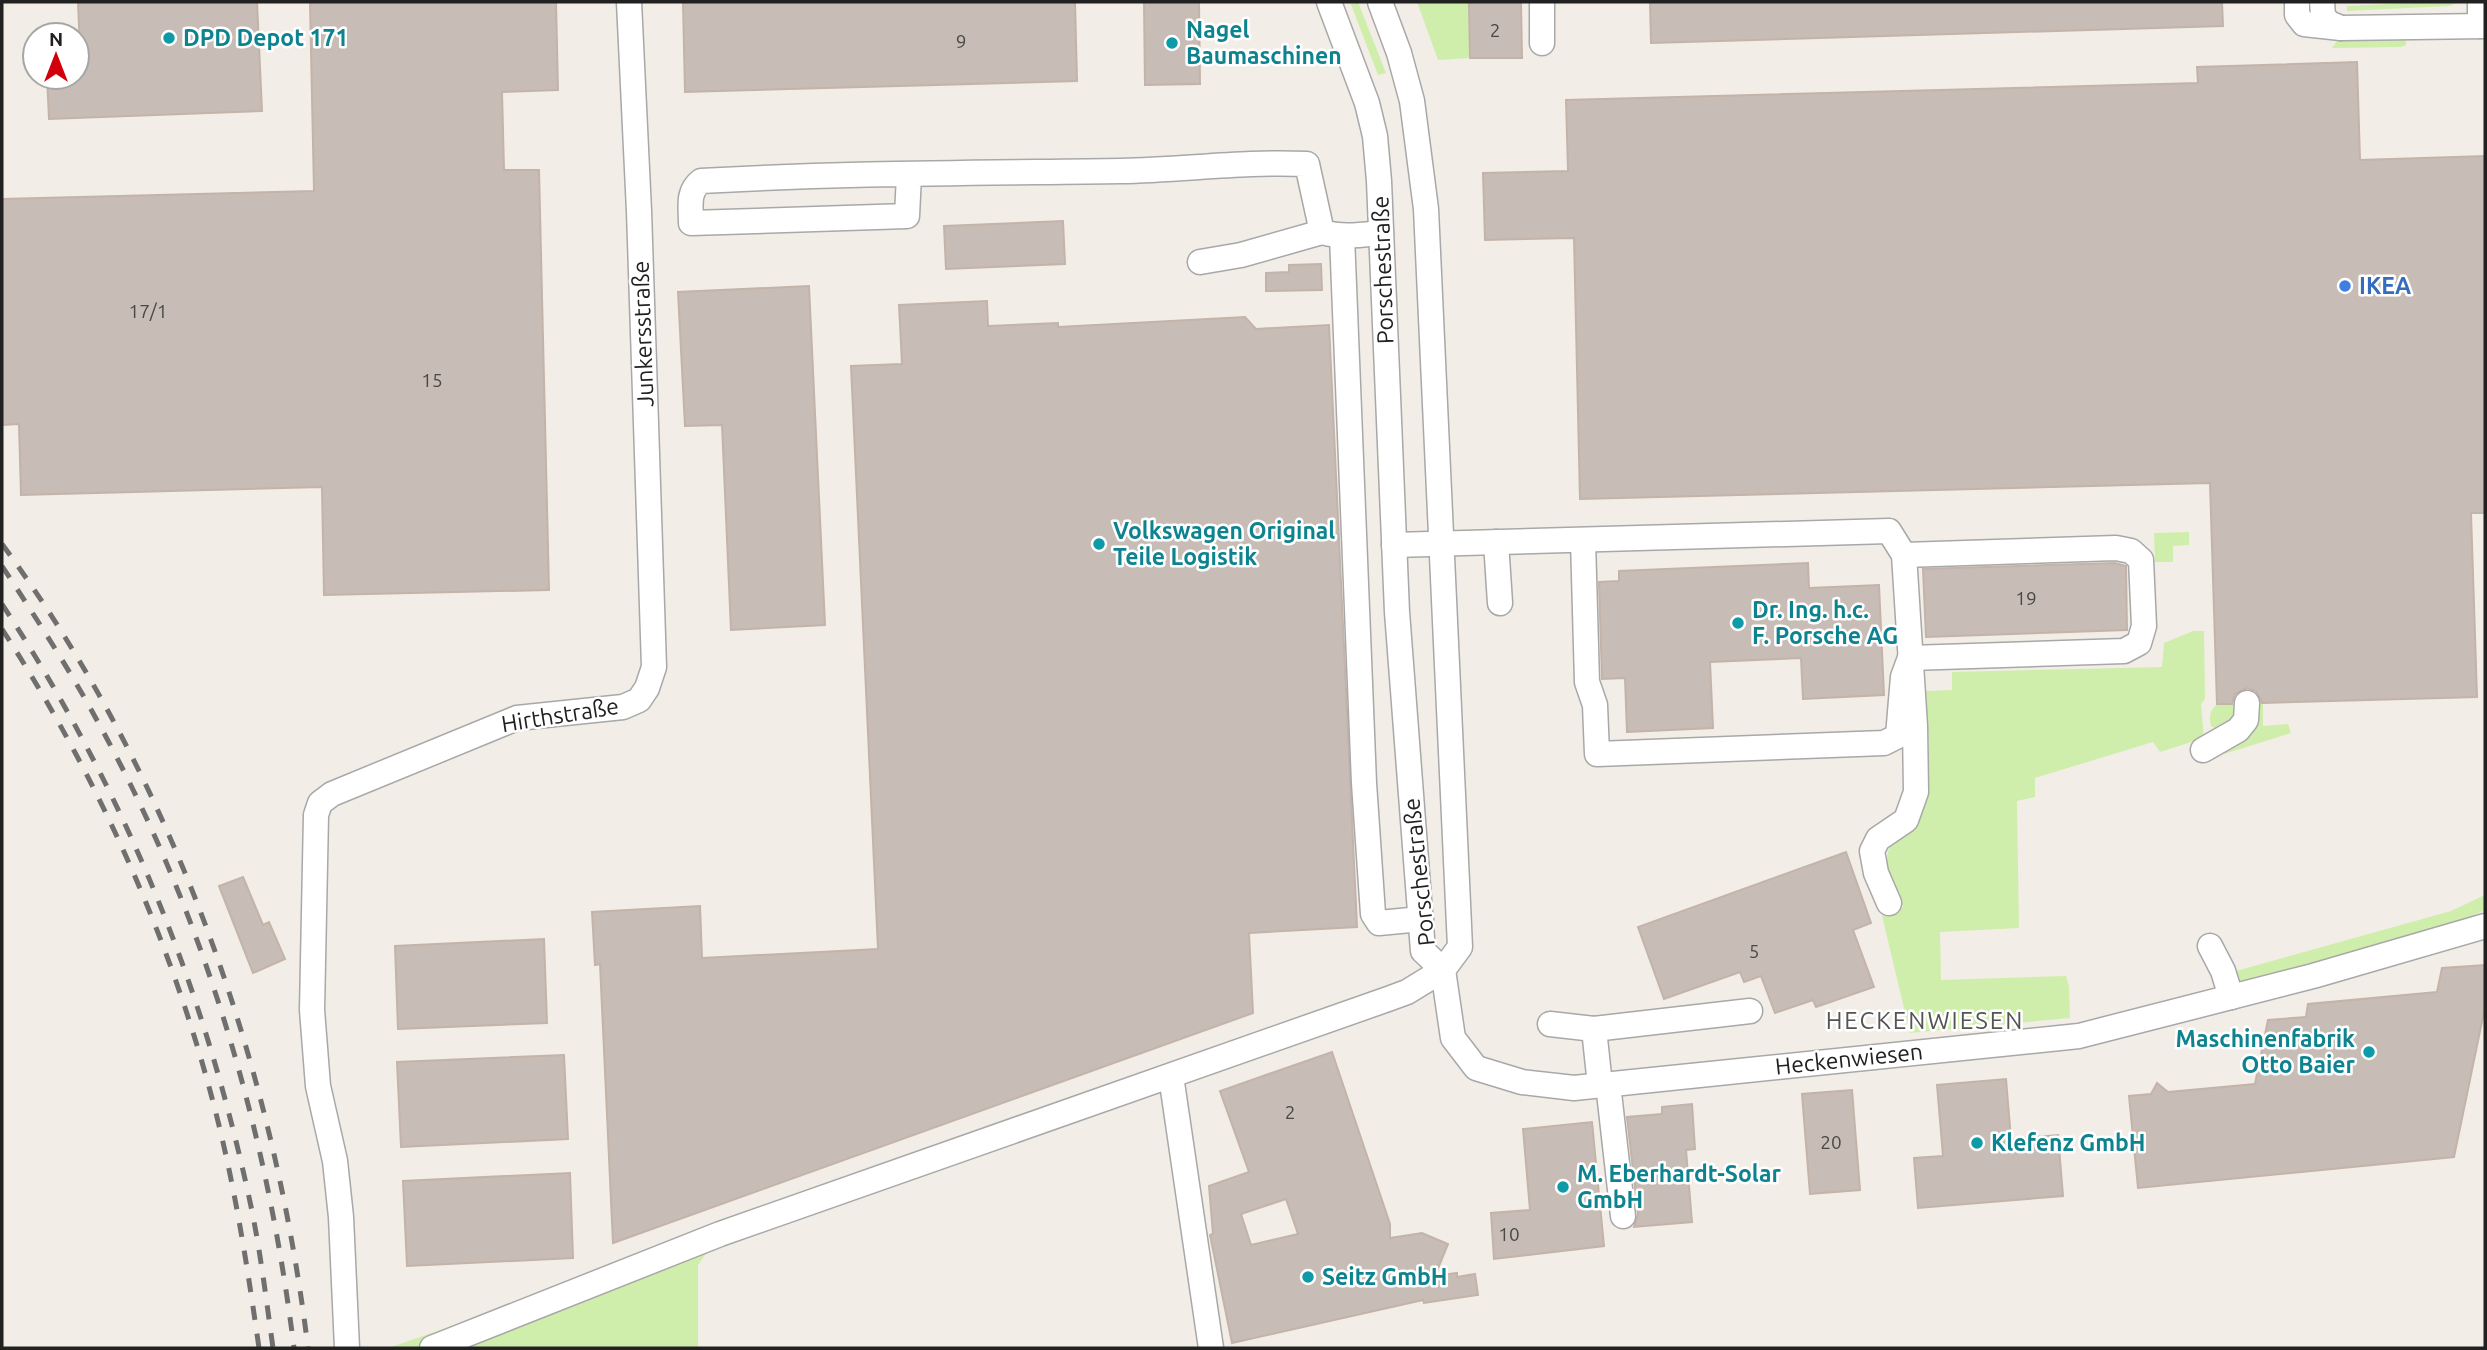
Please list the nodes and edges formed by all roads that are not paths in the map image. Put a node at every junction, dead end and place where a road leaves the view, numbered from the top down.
1 (629, 2) edge
2 (1329, 2) edge
3 (1380, 2) edge
4 (1542, 2) edge
5 (2297, 2) edge
6 (2322, 2) edge
7 (2482, 18) edge
8 (2341, 28) junction
9 (1542, 43) dead end
10 (909, 175) junction
11 (1381, 233) junction
12 (1332, 234) junction
13 (1200, 261) dead end
14 (1583, 540) junction
15 (1496, 542) junction
16 (1442, 544) junction
17 (1394, 545) junction
18 (1905, 555) junction
19 (1500, 603) dead end
20 (1910, 658) junction
21 (654, 667) joint
22 (2247, 703) dead end
23 (2203, 750) dead end
24 (1889, 903) dead end
25 (1420, 919) junction
26 (2485, 926) edge
27 (2210, 946) dead end
28 (1443, 970) junction
29 (2231, 997) junction
30 (1750, 1010) dead end
31 (1550, 1024) dead end
32 (1594, 1029) junction
33 (1171, 1076) junction
34 (1604, 1084) junction
35 (1623, 1216) dead end
36 (347, 1348) edge
37 (432, 1348) edge
38 (1211, 1348) edge

1 - 21 street, Junkersstraße
2 - 11 street, Porschestraße
3 - 16 street, Porschestraße
4 - 9 street
5 - 8 street
6 - 8 street
7 - 8 street
10 - 10 street
10 - 12 street
11 - 12 street
11 - 17 street, Porschestraße
12 - 13 street
12 - 25 street
14 - 15 street
14 - 18 street
14 - 20 street
15 - 16 street
15 - 19 street
16 - 17 street
16 - 28 street, Porschestraße
17 - 25 street, Porschestraße
18 - 20 street
18 - 20 street
20 - 24 street
21 - 36 street, Hirthstraße
22 - 23 street
25 - 28 street, Porschestraße
26 - 29 street, Heckenwiesen
27 - 29 street
28 - 33 street
28 - 34 street, Heckenwiesen
29 - 34 street, Heckenwiesen
30 - 32 street
31 - 32 street
32 - 34 street
33 - 37 street
33 - 38 street
34 - 35 street

